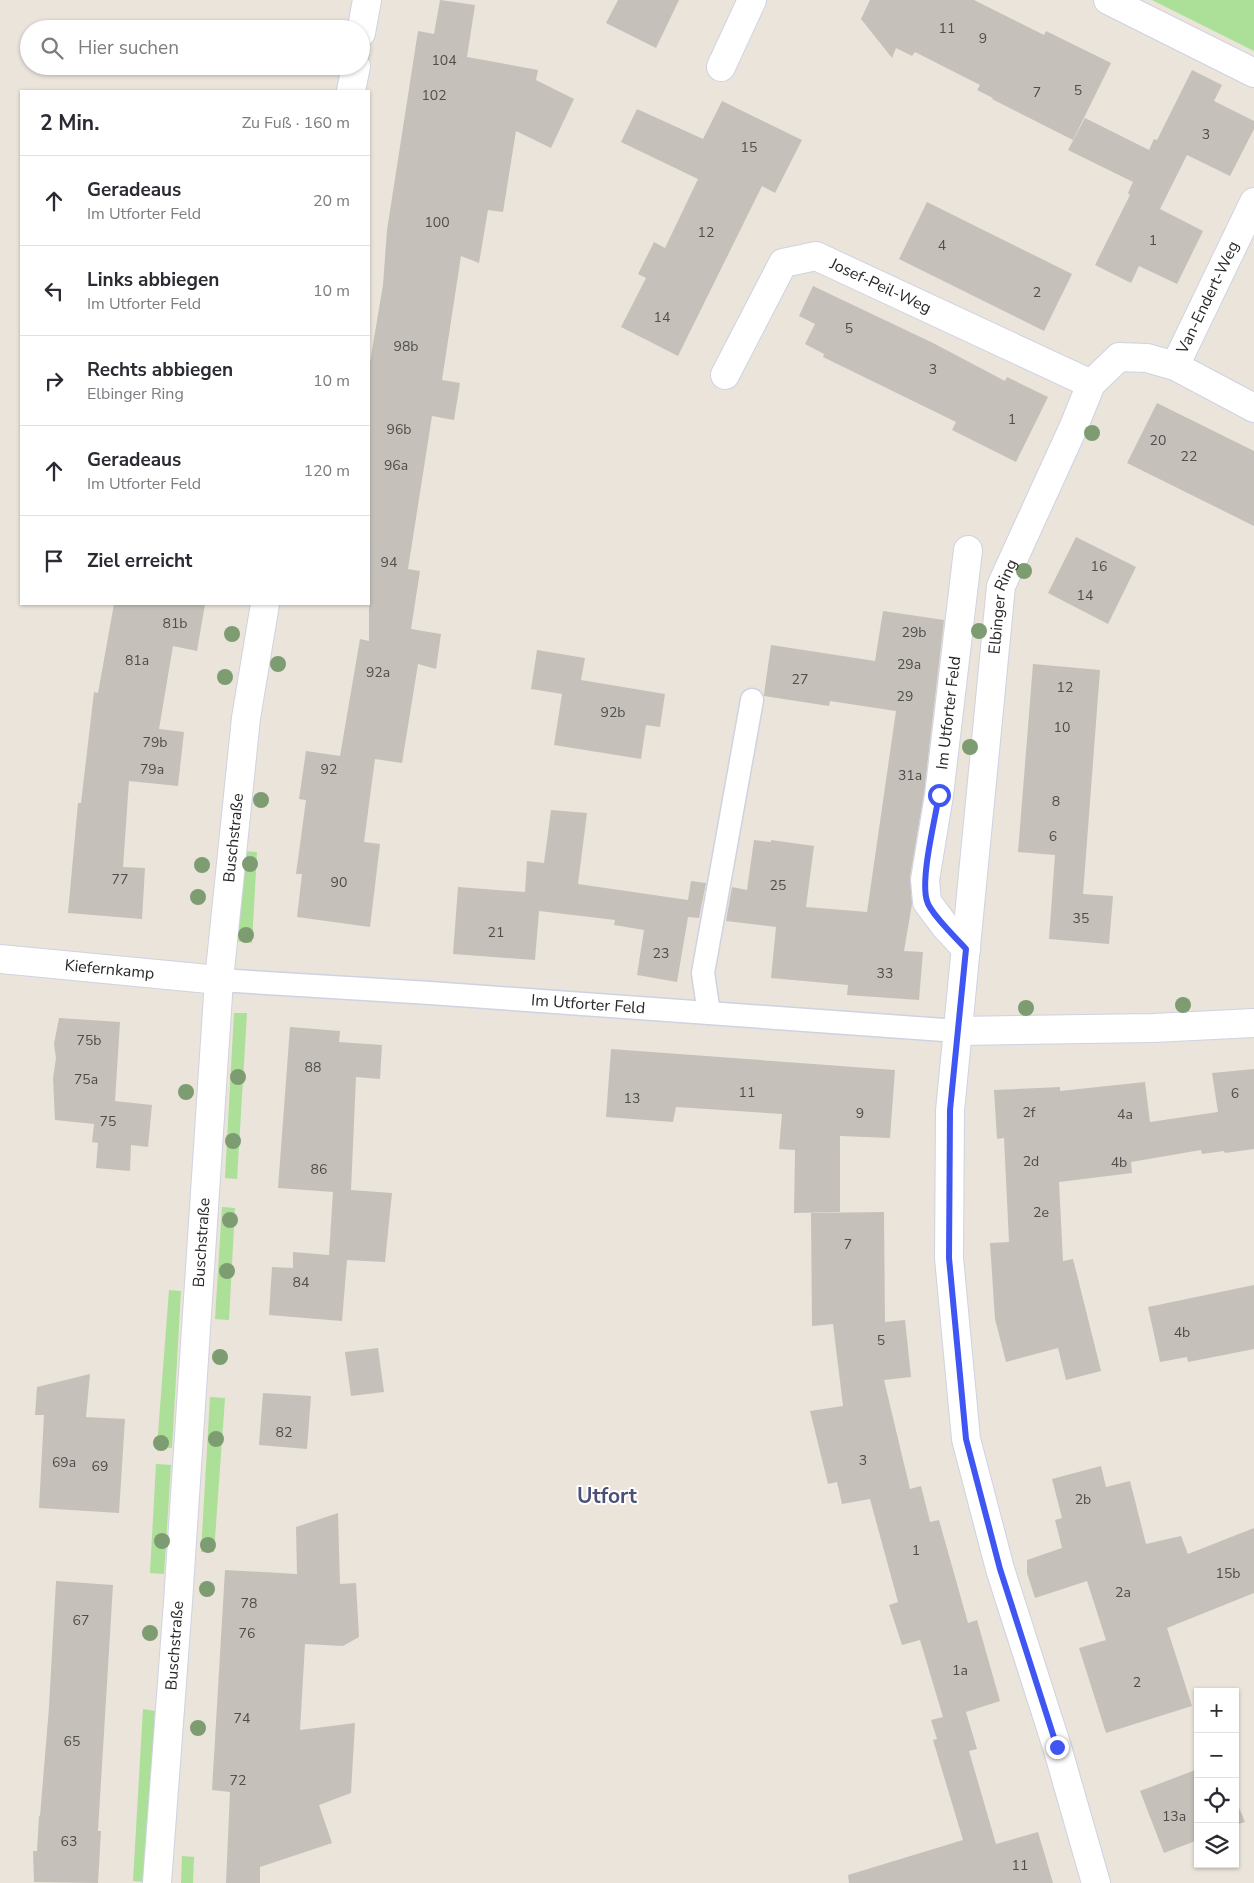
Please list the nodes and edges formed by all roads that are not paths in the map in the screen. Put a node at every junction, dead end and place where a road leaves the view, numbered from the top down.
1 (367, 0) edge
2 (752, 0) edge
3 (1108, 0) edge
4 (363, 20) edge
5 (721, 67) dead end
6 (1254, 73) edge
7 (355, 75) edge
8 (352, 90) edge
9 (1254, 202) edge
10 (1175, 366) junction
11 (725, 375) dead end
12 (1090, 384) junction
13 (1254, 408) edge
14 (968, 550) dead end
15 (265, 605) edge
16 (752, 700) dead end
17 (966, 949) junction
18 (0, 959) edge
19 (219, 980) junction
20 (709, 1013) junction
21 (1254, 1023) edge
22 (958, 1031) junction
23 (157, 1883) edge
24 (1096, 1883) edge

1 - 4 street
2 - 5 street
3 - 6 street
7 - 8 street
9 - 10 street, Van-Endert-Weg
10 - 12 street, Elbinger Ring
10 - 13 street, Elbinger Ring
11 - 12 street, Josef-Peil-Weg
12 - 17 street, Elbinger Ring
14 - 17 street, Im Utforter Feld
15 - 19 street, Buschstraße
16 - 20 lane
17 - 22 street, Elbinger Ring
18 - 19 street, Kiefernkamp
19 - 20 lane, Im Utforter Feld
19 - 23 street, Buschstraße
20 - 22 lane, Im Utforter Feld
21 - 22 street, Im Utforter Feld
22 - 24 street

